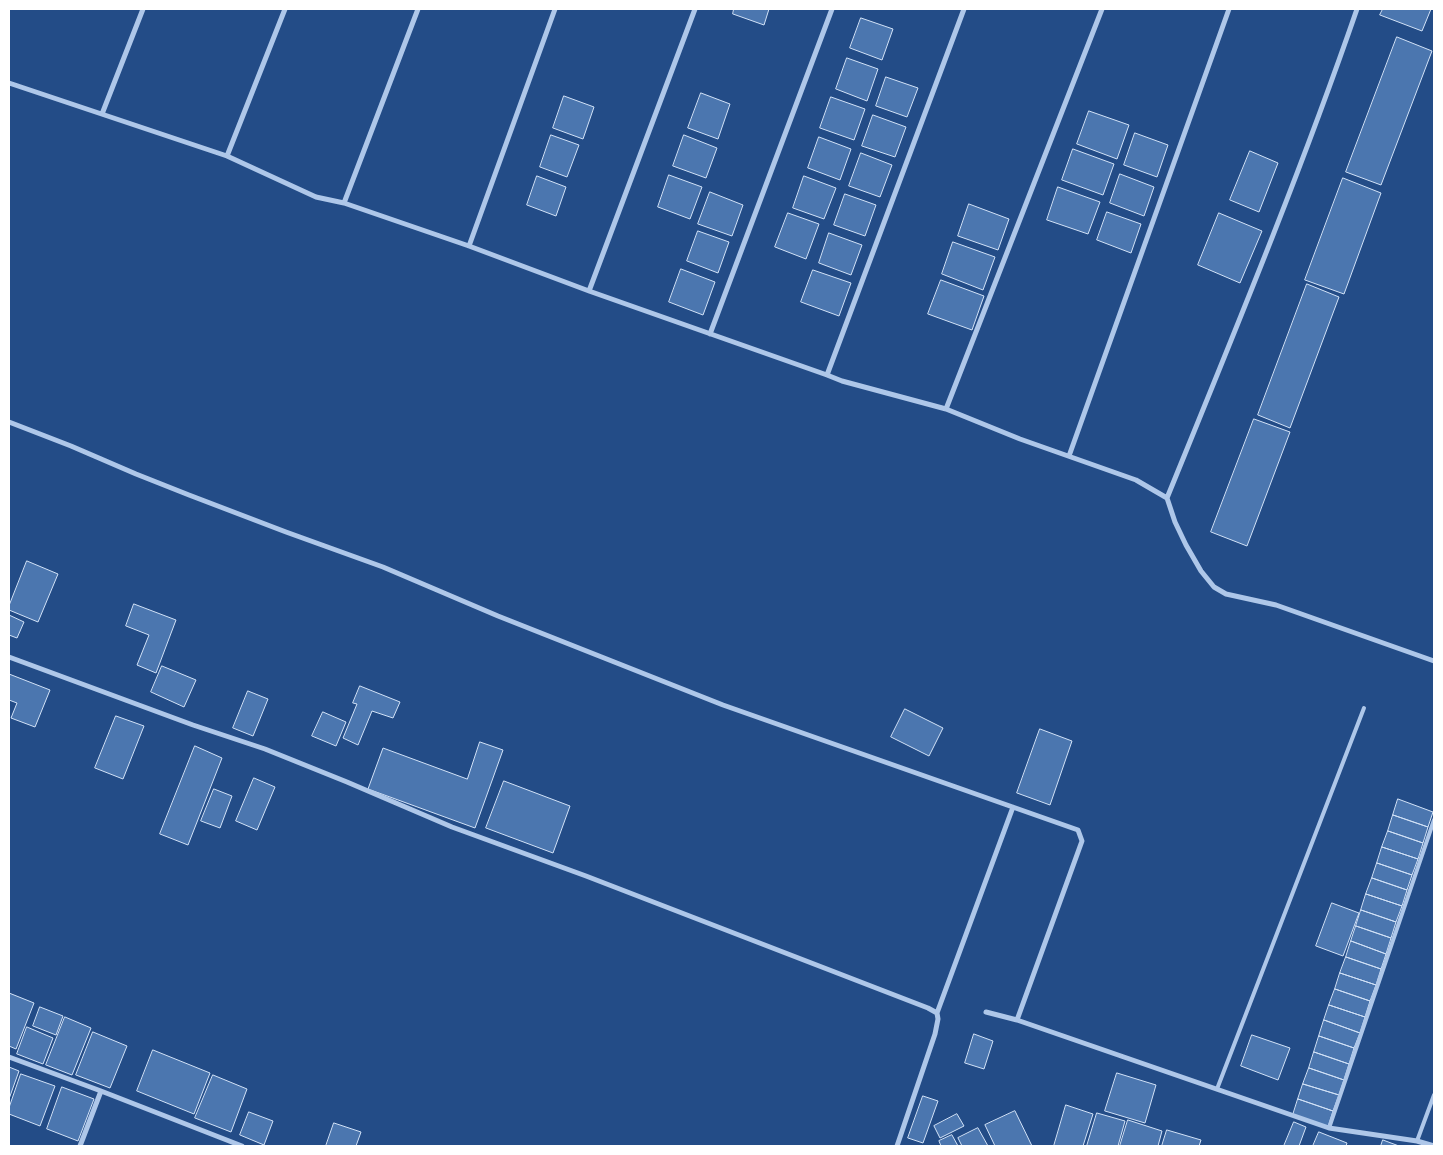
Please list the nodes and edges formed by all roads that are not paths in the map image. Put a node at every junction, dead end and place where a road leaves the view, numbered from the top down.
1 (143, 9) edge
2 (285, 9) edge
3 (418, 9) edge
4 (555, 9) edge
5 (695, 9) edge
6 (832, 9) edge
7 (964, 9) edge
8 (1102, 9) edge
9 (1229, 9) edge
10 (1357, 9) edge
11 (9, 83) edge
12 (102, 114) junction
13 (227, 156) junction
14 (344, 203) junction
15 (469, 246) junction
16 (589, 291) junction
17 (710, 334) junction
18 (827, 375) junction
19 (946, 409) junction
20 (9, 422) edge
21 (1069, 456) junction
22 (1167, 498) junction
23 (9, 657) edge
24 (1434, 661) edge
25 (1364, 708) dead end
26 (1013, 807) junction
27 (1434, 820) edge
28 (986, 1012) dead end
29 (937, 1013) junction
30 (1017, 1020) junction
31 (9, 1057) edge
32 (1217, 1089) junction
33 (102, 1091) junction
34 (1434, 1096) edge
35 (1329, 1128) junction
36 (1417, 1141) junction
37 (80, 1146) edge
38 (242, 1146) edge
39 (896, 1146) edge
40 (1434, 1146) edge

1 - 12 street
2 - 13 street
3 - 14 street
4 - 15 street
5 - 16 street
6 - 17 street
7 - 18 street
8 - 19 street
9 - 21 street
10 - 22 street
11 - 12 street
12 - 13 street
13 - 14 street
14 - 15 street
15 - 16 street
16 - 17 street
17 - 18 street
18 - 19 street
19 - 21 street
20 - 26 street
21 - 22 street
22 - 24 street
23 - 29 street
25 - 32 lane
26 - 29 street
26 - 30 street
27 - 35 lane
28 - 30 street
29 - 39 street
30 - 32 street
31 - 33 street
32 - 35 street
33 - 37 street
33 - 38 street
34 - 36 lane
35 - 36 street
36 - 40 street

